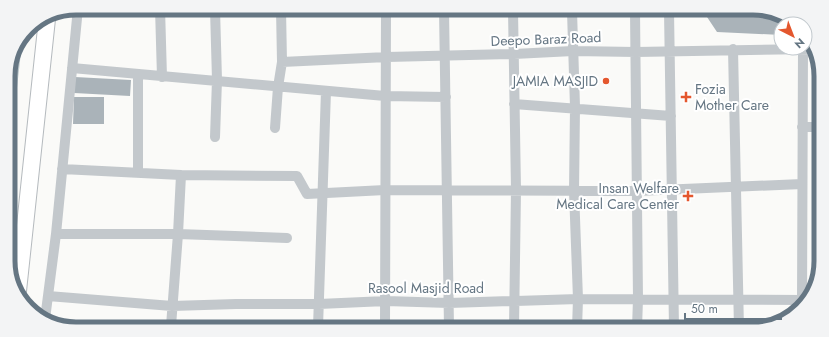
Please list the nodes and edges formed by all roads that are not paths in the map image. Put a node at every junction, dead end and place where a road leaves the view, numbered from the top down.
1 (77, 15) edge
2 (160, 15) edge
3 (215, 15) edge
4 (281, 15) edge
5 (386, 15) edge
6 (444, 15) edge
7 (513, 15) edge
8 (572, 15) edge
9 (636, 15) edge
10 (669, 15) edge
11 (47, 23) edge
12 (773, 49) edge
13 (732, 50) junction
14 (573, 51) junction
15 (670, 51) junction
16 (636, 52) junction
17 (514, 54) junction
18 (445, 56) junction
19 (803, 56) edge
20 (386, 57) junction
21 (282, 62) junction
22 (72, 68) junction
23 (138, 75) junction
24 (162, 77) junction
25 (217, 80) junction
26 (278, 87) junction
27 (326, 91) junction
28 (385, 96) junction
29 (446, 97) junction
30 (514, 104) junction
31 (575, 108) junction
32 (636, 113) junction
33 (671, 116) junction
34 (802, 127) junction
35 (814, 127) edge
36 (275, 128) dead end
37 (215, 137) dead end
38 (62, 169) junction
39 (138, 173) junction
40 (181, 175) junction
41 (802, 184) junction
42 (736, 186) junction
43 (672, 189) junction
44 (385, 190) junction
45 (448, 190) junction
46 (516, 190) junction
47 (574, 191) junction
48 (637, 191) junction
49 (322, 193) junction
50 (56, 234) junction
51 (178, 234) junction
52 (287, 238) dead end
53 (19, 282) edge
54 (48, 296) junction
55 (803, 296) edge
56 (578, 299) junction
57 (638, 299) junction
58 (515, 300) junction
59 (673, 300) junction
60 (738, 300) junction
61 (386, 301) junction
62 (799, 301) edge
63 (449, 303) junction
64 (319, 304) junction
65 (172, 306) junction
66 (46, 314) edge
67 (170, 322) edge
68 (318, 322) edge
69 (385, 322) edge
70 (448, 322) edge
71 (514, 322) edge
72 (577, 322) edge
73 (637, 322) edge
74 (674, 322) edge
75 (739, 322) edge

1 - 22 street
2 - 24 street
3 - 25 street
4 - 21 street
5 - 20 street
6 - 18 street
7 - 17 street
8 - 14 street
9 - 16 street
10 - 15 street
11 - 53 main road
12 - 13 street, Deepo Baraz Road
13 - 15 street, Deepo Baraz Road
13 - 42 street
14 - 16 street, Deepo Baraz Road
14 - 17 street, Deepo Baraz Road
14 - 31 street
15 - 16 street, Deepo Baraz Road
15 - 33 street
16 - 32 street
17 - 18 street, Deepo Baraz Road
17 - 30 street
18 - 20 street, Deepo Baraz Road
18 - 29 street
19 - 34 street
20 - 21 street, Deepo Baraz Road
20 - 28 street
21 - 26 street
22 - 23 street
22 - 38 street
23 - 24 street
23 - 39 street
24 - 25 street
25 - 26 street
25 - 37 street
26 - 27 street
26 - 36 street
27 - 28 street
27 - 49 street
28 - 29 street
28 - 44 street
29 - 45 street
30 - 31 street
30 - 46 street
31 - 32 street
31 - 47 street
32 - 33 street
32 - 48 street
33 - 43 street
34 - 35 street
34 - 41 street
38 - 39 street
38 - 50 street
39 - 40 street
40 - 49 street
40 - 51 street
41 - 42 street
41 - 55 street
42 - 43 street
42 - 60 street
43 - 48 street
43 - 59 street
44 - 45 street
44 - 49 street
44 - 61 street
45 - 46 street
45 - 63 street
46 - 47 street
46 - 58 street
47 - 48 street
47 - 56 street
48 - 57 street
49 - 64 street
50 - 51 street
50 - 54 street
51 - 52 street
51 - 65 street
54 - 65 street, Rasool Masjid Road
54 - 66 street
56 - 57 street, Rasool Masjid Road
56 - 58 street, Rasool Masjid Road
56 - 72 street
57 - 59 street, Rasool Masjid Road
57 - 73 street
58 - 63 street, Rasool Masjid Road
58 - 71 street
59 - 60 street, Rasool Masjid Road
59 - 74 street
60 - 62 street, Rasool Masjid Road
60 - 75 street
61 - 63 street, Rasool Masjid Road
61 - 64 street, Rasool Masjid Road
61 - 69 street
63 - 70 street
64 - 65 street, Rasool Masjid Road
64 - 68 street
65 - 67 street

